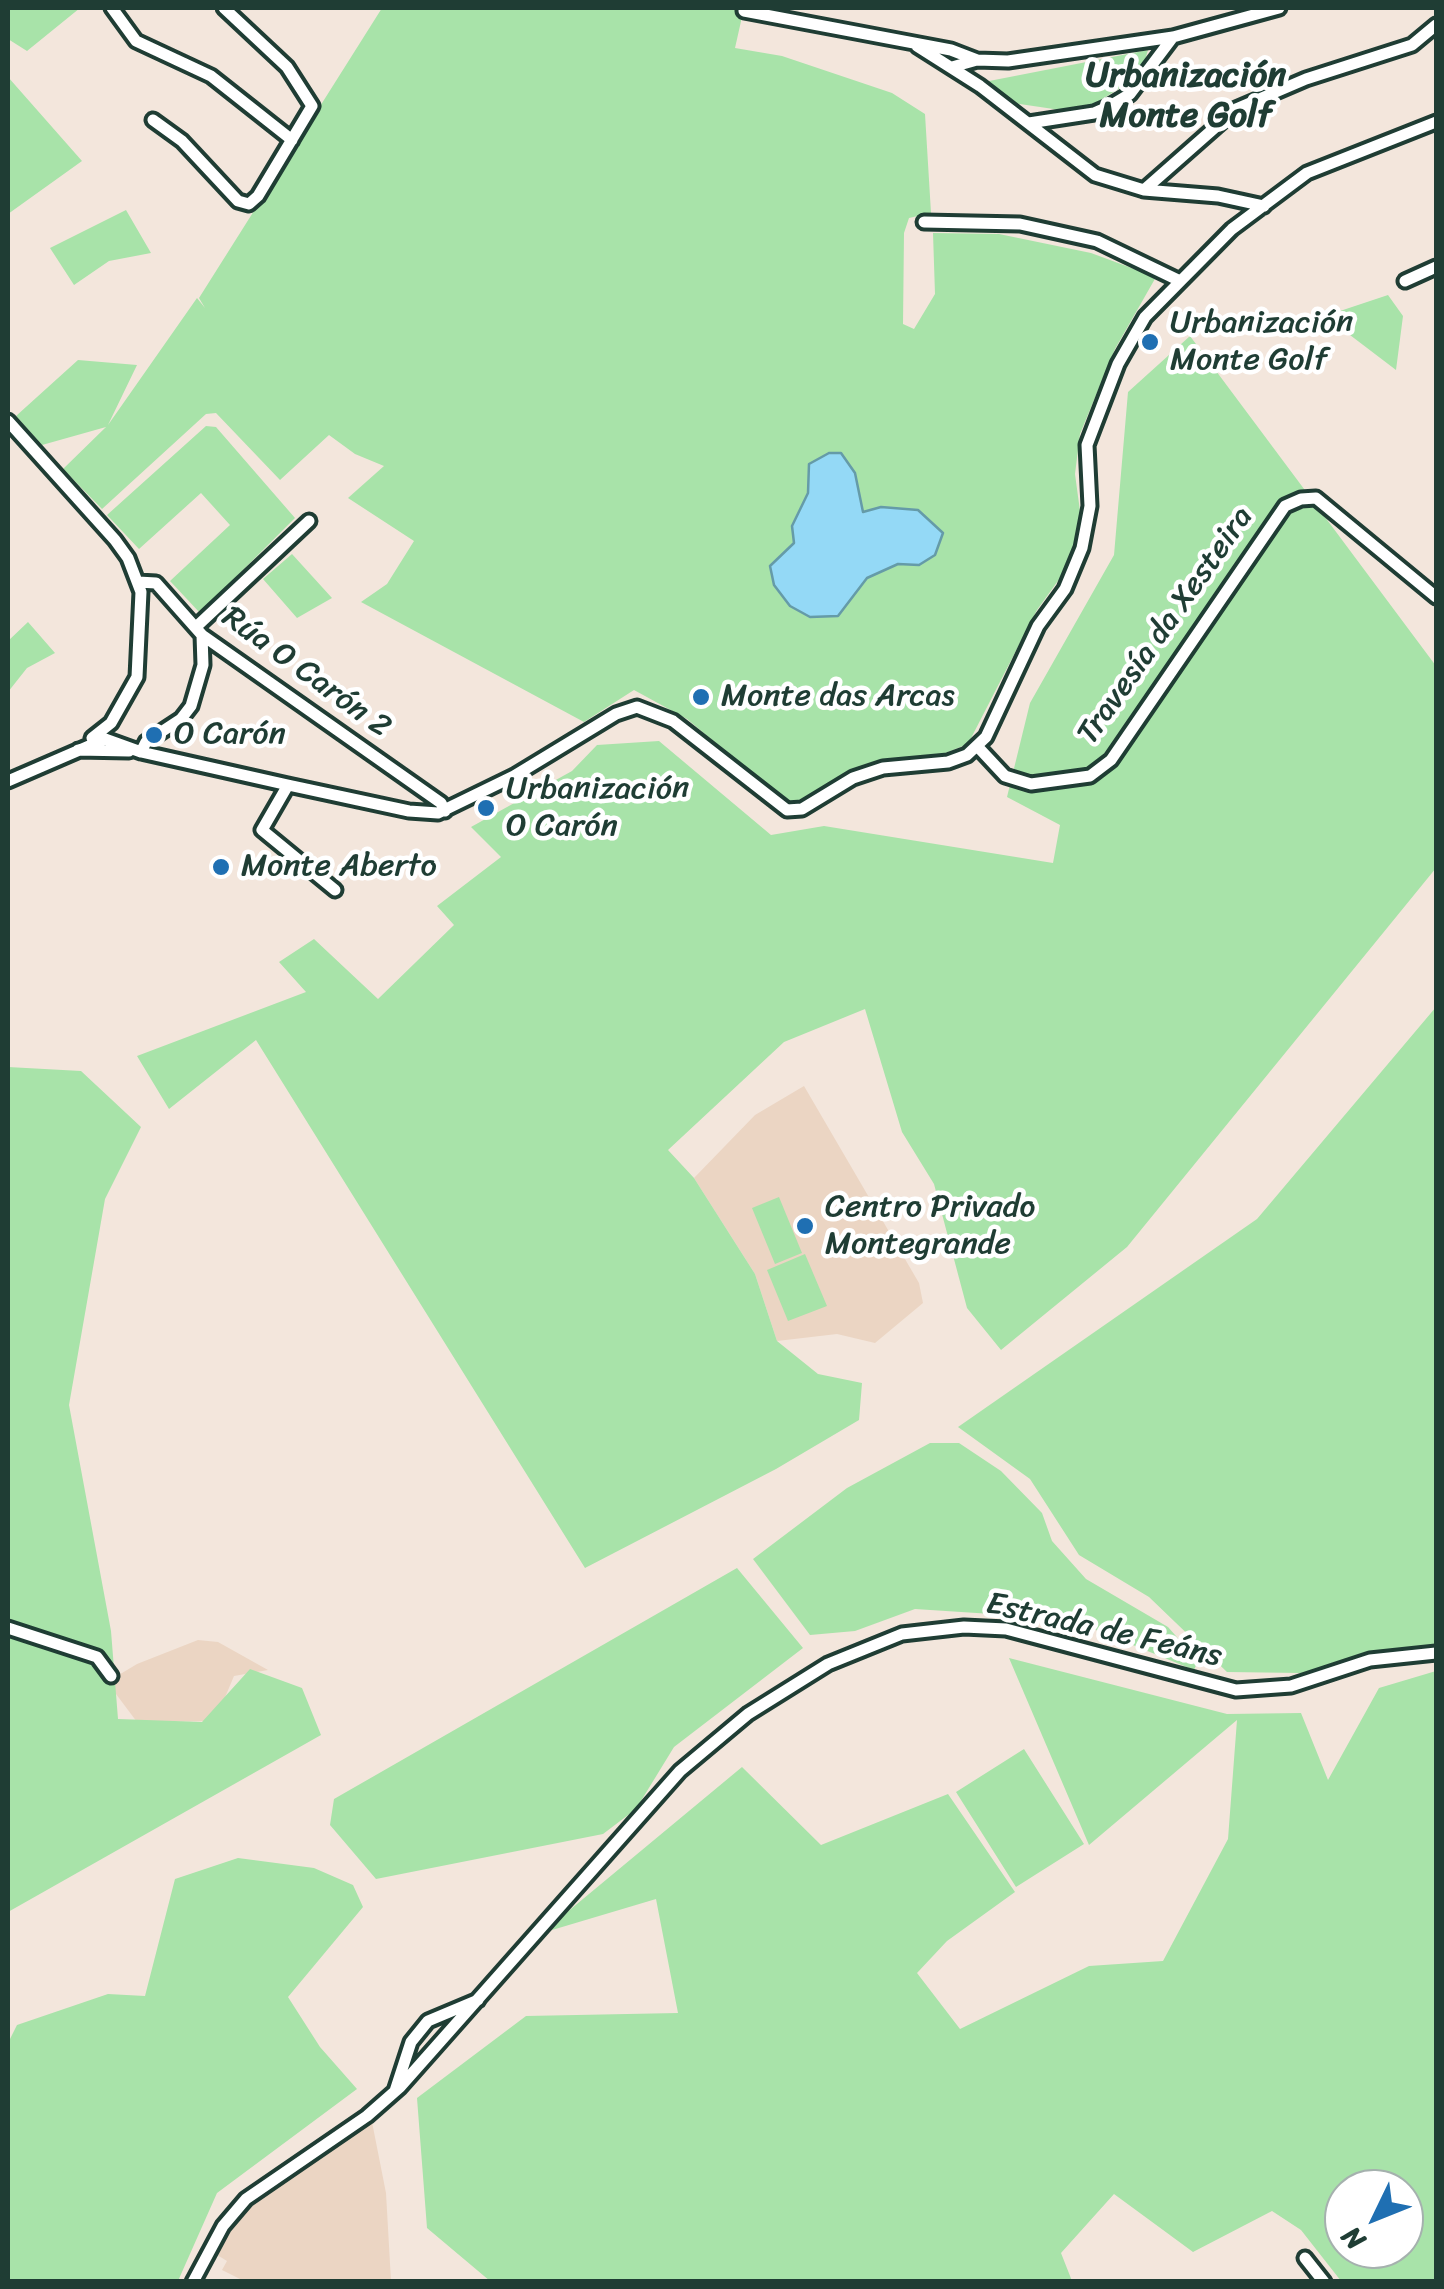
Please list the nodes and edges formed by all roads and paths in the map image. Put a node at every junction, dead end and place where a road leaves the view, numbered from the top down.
1 (112, 8) edge
2 (224, 8) edge
3 (1279, 8) edge
4 (744, 10) dead end
5 (1436, 25) edge
6 (1173, 37) junction
7 (918, 46) junction
8 (977, 60) junction
9 (994, 60) junction
10 (952, 67) junction
11 (980, 86) junction
12 (1054, 119) junction
13 (153, 120) dead end
14 (1033, 121) junction
15 (1436, 122) edge
16 (1047, 137) junction
17 (292, 140) junction
18 (1162, 175) junction
19 (1126, 184) junction
20 (1144, 190) junction
21 (1169, 192) junction
22 (1264, 206) junction
23 (924, 222) dead end
24 (1436, 267) edge
25 (1178, 280) junction
26 (1405, 281) dead end
27 (8, 421) edge
28 (309, 521) dead end
29 (138, 582) junction
30 (1436, 597) edge
31 (199, 631) junction
32 (116, 716) junction
33 (100, 736) junction
34 (977, 746) junction
35 (73, 750) junction
36 (112, 751) junction
37 (142, 752) junction
38 (8, 780) edge
39 (288, 785) junction
40 (445, 811) junction
41 (335, 890) dead end
42 (8, 1628) edge
43 (1436, 1653) edge
44 (110, 1676) dead end
45 (478, 2000) junction
46 (395, 2092) junction
47 (1305, 2258) dead end
48 (193, 2282) edge
49 (1324, 2282) edge

1 - 17 street
2 - 17 street
3 - 6 street
4 - 7 street
5 - 18 street
6 - 9 street
6 - 12 street
7 - 8 street
7 - 10 street
8 - 9 street
8 - 10 street
9 - 11 street
10 - 11 street
11 - 14 street
12 - 14 street
12 - 16 street
13 - 17 street
14 - 16 street
15 - 22 street
16 - 19 street
18 - 19 street
18 - 20 street
18 - 21 street
19 - 20 street
20 - 21 street
21 - 22 street
22 - 25 street
23 - 25 street
24 - 26 street
25 - 34 street
27 - 29 street
28 - 31 street
29 - 31 street, Rúa O Carón 2
29 - 32 street
30 - 34 street, Travesía da Xesteira
31 - 37 street
31 - 40 street, Rúa O Carón 2
32 - 33 street
32 - 37 street
33 - 35 street
33 - 36 street
33 - 37 street
34 - 40 street
35 - 36 street
35 - 38 street
36 - 37 street
37 - 39 street
39 - 40 street
39 - 41 street
42 - 44 street
43 - 45 street, Estrada de Feáns
45 - 46 street, Estrada de Feáns
45 - 46 street, Estrada de Feáns
46 - 48 street, Estrada de Feáns
47 - 49 street

